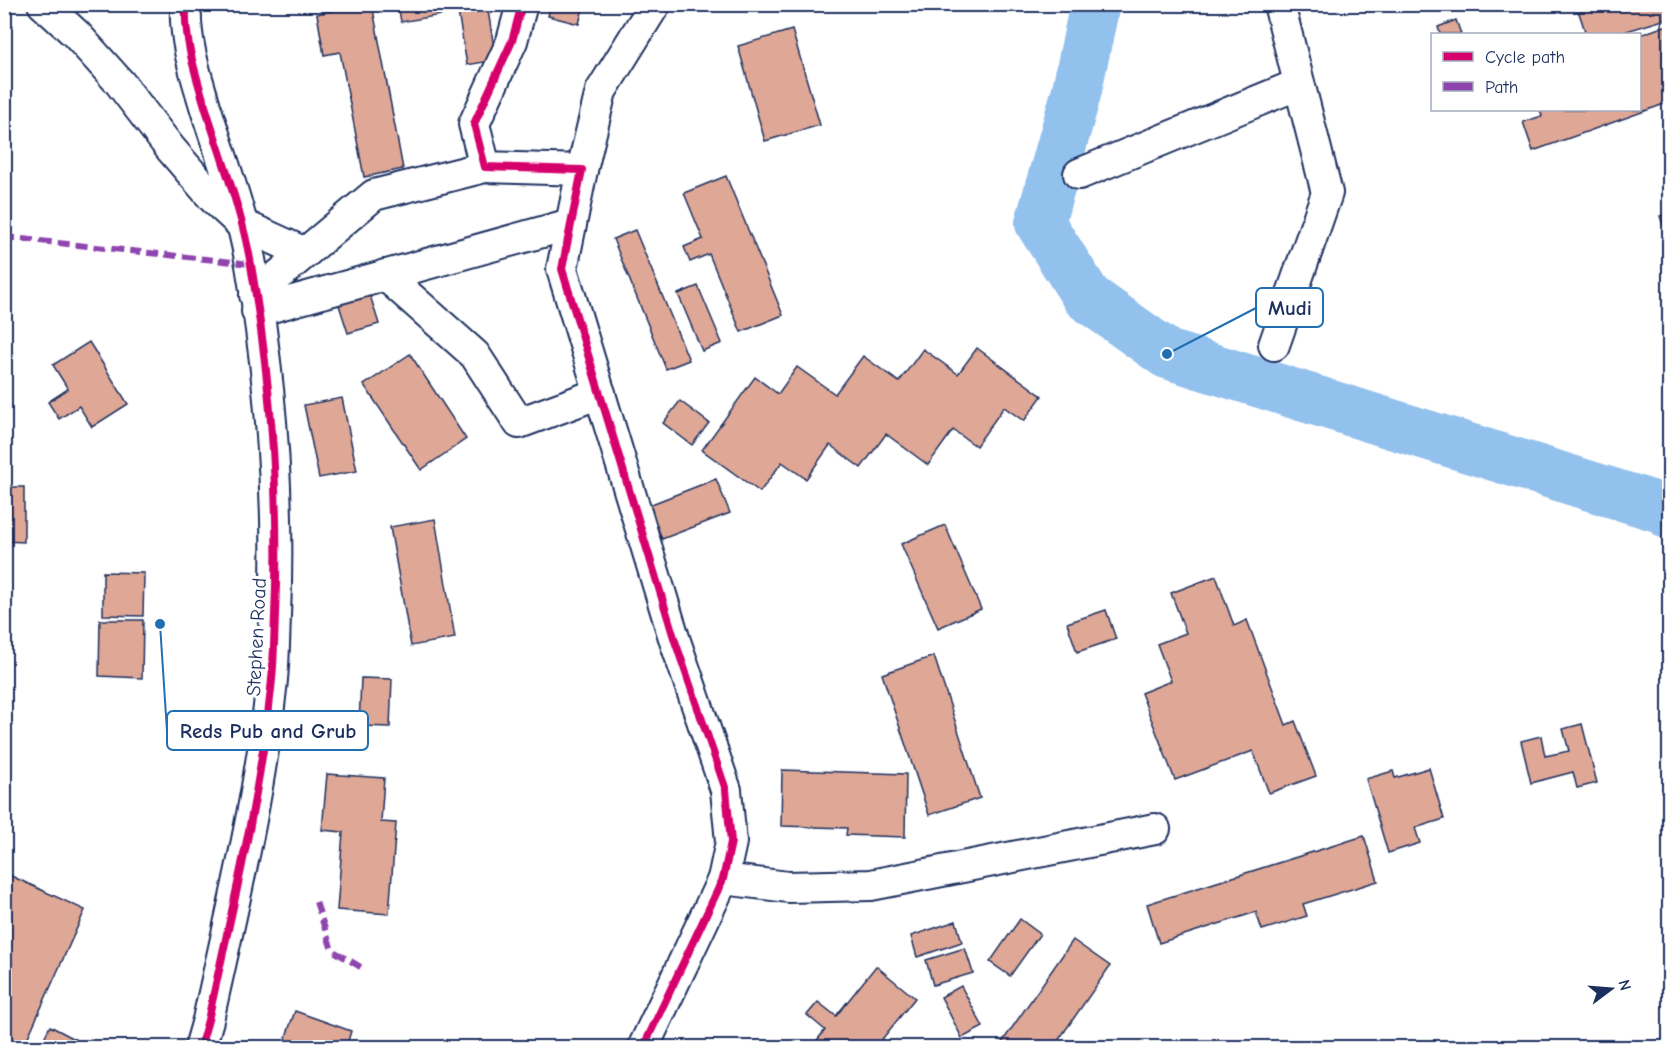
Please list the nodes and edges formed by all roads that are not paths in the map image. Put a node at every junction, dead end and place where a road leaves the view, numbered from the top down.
1 (43, 4) edge
2 (186, 4) edge
3 (522, 4) edge
4 (655, 4) edge
5 (1279, 4) edge
6 (1299, 84) junction
7 (485, 167) junction
8 (582, 170) junction
9 (1079, 174) dead end
10 (242, 224) junction
11 (572, 224) junction
12 (305, 253) junction
13 (386, 276) junction
14 (256, 303) junction
15 (1274, 345) dead end
16 (600, 393) junction
17 (1155, 829) dead end
18 (723, 879) junction
19 (200, 1047) edge
20 (643, 1047) edge

1 - 10 street
2 - 10 street, Stephen Road
3 - 7 street
4 - 8 street
5 - 6 street
6 - 9 street
6 - 15 street
7 - 8 street
7 - 12 street
8 - 11 street
10 - 12 street
10 - 14 street, Stephen Road
11 - 13 street
11 - 16 street
12 - 14 street
13 - 14 street
13 - 16 street
14 - 19 street, Stephen Road
16 - 18 street
17 - 18 street
18 - 20 street

